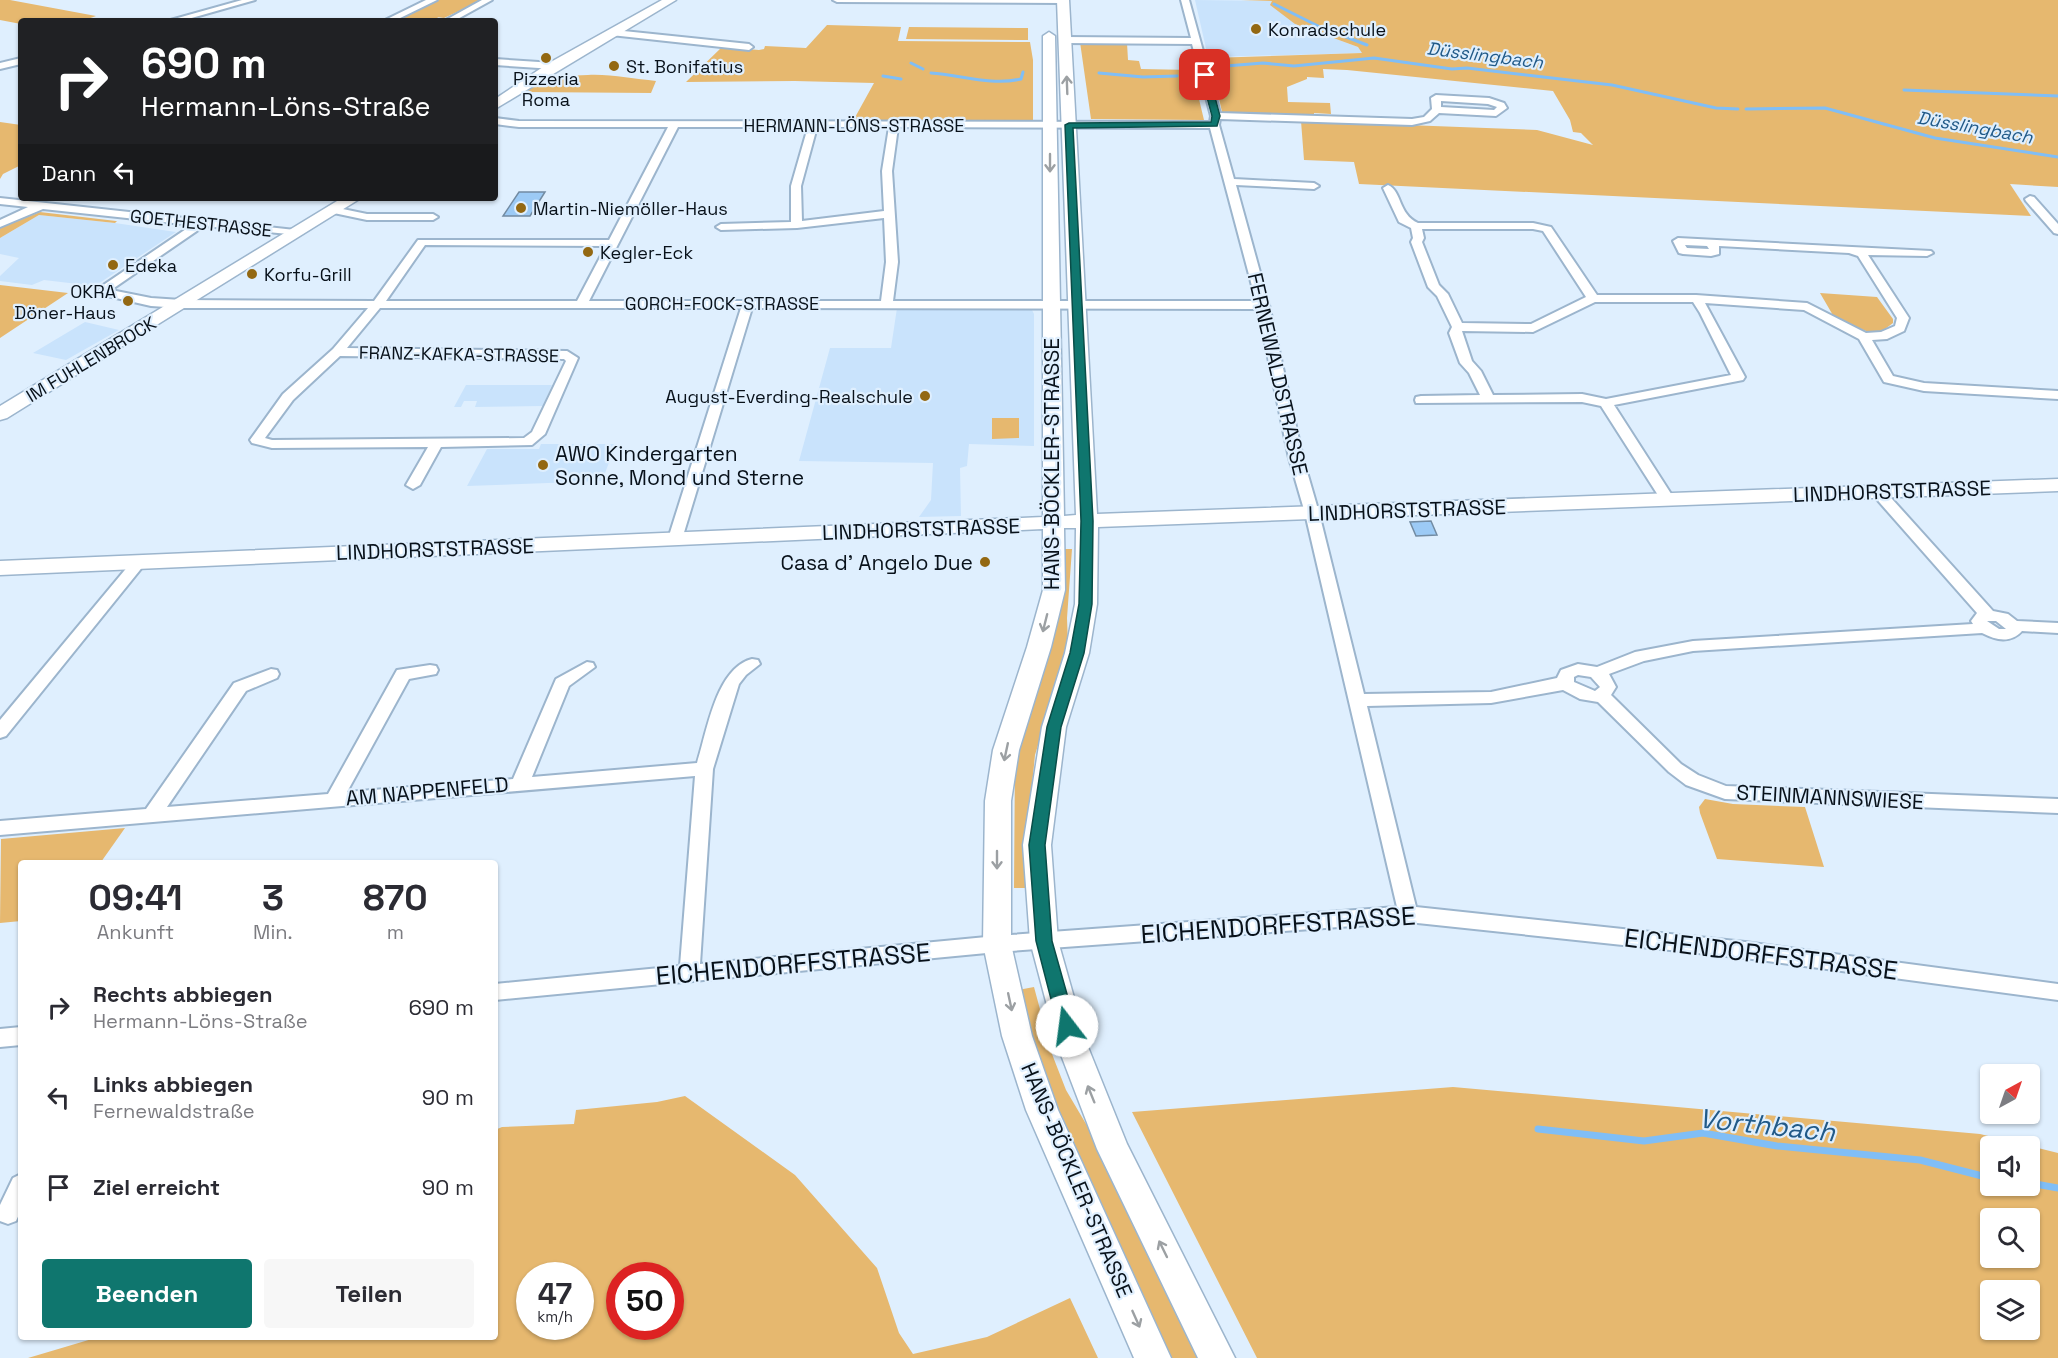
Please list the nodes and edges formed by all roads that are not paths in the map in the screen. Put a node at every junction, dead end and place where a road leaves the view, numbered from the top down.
1 (225, 0) edge
2 (251, 0) edge
3 (433, 0) edge
4 (488, 0) edge
5 (670, 0) edge
6 (837, 0) edge
7 (1185, 0) edge
8 (240, 3) junction
9 (1053, 7) edge
10 (182, 18) edge
11 (394, 18) edge
12 (454, 18) edge
13 (614, 33) junction
14 (1065, 40) junction
15 (1195, 41) junction
16 (749, 47) dead end
17 (0, 54) edge
18 (18, 58) edge
19 (18, 60) edge
20 (498, 62) edge
21 (0, 66) edge
22 (554, 66) junction
23 (498, 103) edge
24 (1437, 110) junction
25 (1215, 120) junction
26 (498, 121) edge
27 (894, 124) junction
28 (674, 125) junction
29 (813, 125) junction
30 (1050, 125) junction
31 (1069, 125) junction
32 (1231, 182) junction
33 (1314, 186) dead end
34 (1388, 188) dead end
35 (2030, 199) dead end
36 (0, 201) edge
37 (348, 201) edge
38 (41, 206) junction
39 (333, 210) junction
40 (889, 214) junction
41 (433, 217) dead end
42 (202, 223) junction
43 (0, 224) edge
44 (797, 225) junction
45 (1416, 226) junction
46 (721, 227) dead end
47 (2058, 231) edge
48 (295, 233) junction
49 (612, 243) junction
50 (1712, 243) dead end
51 (1856, 251) junction
52 (1927, 253) dead end
53 (1593, 298) junction
54 (1696, 299) junction
55 (378, 303) junction
56 (582, 303) junction
57 (748, 303) junction
58 (181, 304) junction
59 (887, 304) junction
60 (1051, 304) junction
61 (1076, 304) junction
62 (1263, 305) junction
63 (1458, 327) junction
64 (1864, 338) junction
65 (337, 352) junction
66 (2058, 395) edge
67 (1488, 399) junction
68 (1421, 400) dead end
69 (1606, 403) junction
70 (0, 414) edge
71 (436, 444) junction
72 (2058, 484) edge
73 (413, 485) dead end
74 (1878, 492) junction
75 (1668, 500) junction
76 (1312, 513) junction
77 (1087, 521) junction
78 (1054, 523) junction
79 (675, 539) junction
80 (139, 562) junction
81 (0, 568) edge
82 (1986, 622) junction
83 (2058, 628) edge
84 (752, 664) dead end
85 (587, 667) dead end
86 (430, 670) dead end
87 (1597, 673) junction
88 (271, 674) dead end
89 (1567, 684) junction
90 (1601, 695) junction
91 (1357, 700) junction
92 (0, 732) edge
93 (704, 769) junction
94 (520, 784) junction
95 (334, 799) junction
96 (2058, 806) edge
97 (152, 815) junction
98 (0, 828) edge
99 (1408, 914) junction
100 (1044, 941) junction
101 (997, 944) junction
102 (689, 975) junction
103 (498, 992) edge
104 (2058, 992) edge
105 (18, 1036) edge
106 (0, 1038) edge
107 (18, 1191) edge
108 (8, 1213) dead end
109 (1153, 1358) edge
110 (1217, 1358) edge

1 - 8 street
2 - 8 street
3 - 11 street
4 - 12 street
5 - 13 main road
6 - 9 street
7 - 15 street, FERNEWALDSTRASSE
8 - 10 street
9 - 14 main road, HANS-BÖCKLER-STRASSE
9 - 30 main road, HANS-BÖCKLER-STRASSE
13 - 16 street
13 - 22 main road
14 - 15 street
31 -> 14 main road, HANS-BÖCKLER-STRASSE
15 - 25 street, FERNEWALDSTRASSE
17 - 18 street
19 - 21 street
20 - 22 street
22 - 23 main road
24 - 24 street
24 - 25 street
25 - 31 street, HERMANN-LÖNS-STRASSE
25 - 32 street, FERNEWALDSTRASSE
26 - 28 street, HERMANN-LÖNS-STRASSE
27 - 29 street, HERMANN-LÖNS-STRASSE
27 - 30 street, HERMANN-LÖNS-STRASSE
27 - 40 street
28 - 29 street, HERMANN-LÖNS-STRASSE
28 - 49 street
29 - 44 street
30 - 31 street, HERMANN-LÖNS-STRASSE
30 -> 60 main road, HANS-BÖCKLER-STRASSE
31 - 61 main road, HANS-BÖCKLER-STRASSE
32 - 33 street
32 - 62 street, FERNEWALDSTRASSE
34 - 45 street
35 - 47 street
36 - 38 street, GOETHESTRASSE
37 - 39 main road, IM FUHLENBROCK
38 - 42 street, GOETHESTRASSE
38 - 43 street
39 - 41 street
39 - 48 main road, IM FUHLENBROCK
40 - 44 street
40 - 59 street
42 - 48 street, GOETHESTRASSE
42 - 58 street, IM FUHLENBROCK
44 - 46 street
45 - 53 street
45 - 63 street
48 - 58 main road, IM FUHLENBROCK
49 - 55 street, FRANZ-KAFKA-STRASSE
49 - 56 street
50 - 51 street
51 - 52 street
51 - 64 street
53 - 54 street
53 - 63 street
54 - 64 street
54 - 69 street
55 - 56 street, GORCH-FOCK-STRASSE
55 - 58 street, GORCH-FOCK-STRASSE
55 - 65 street, FRANZ-KAFKA-STRASSE
56 - 57 street, GORCH-FOCK-STRASSE
57 - 59 street, GORCH-FOCK-STRASSE
57 - 79 street
58 - 70 main road, IM FUHLENBROCK
59 - 60 street, GORCH-FOCK-STRASSE
60 - 61 street, GORCH-FOCK-STRASSE
60 - 78 main road, HANS-BÖCKLER-STRASSE
61 - 62 street, GORCH-FOCK-STRASSE
61 - 77 main road, HANS-BÖCKLER-STRASSE
62 - 76 street, FERNEWALDSTRASSE
63 - 67 street
64 - 66 street
65 - 71 street, FRANZ-KAFKA-STRASSE
65 - 71 street, FRANZ-KAFKA-STRASSE
67 - 68 street
67 - 69 street
69 - 75 street
71 - 73 street
72 - 74 main road, LINDHORSTSTRASSE
74 - 75 main road, LINDHORSTSTRASSE
74 - 82 street
75 - 76 main road, LINDHORSTSTRASSE
76 - 77 main road, LINDHORSTSTRASSE
76 - 91 street, FERNEWALDSTRASSE
77 - 78 main road, LINDHORSTSTRASSE
77 - 100 main road, HANS-BÖCKLER-STRASSE
78 - 79 main road, LINDHORSTSTRASSE
78 -> 101 main road, HANS-BÖCKLER-STRASSE
79 - 80 main road, LINDHORSTSTRASSE
80 - 81 main road, LINDHORSTSTRASSE
80 - 92 street
82 - 83 street
82 - 87 street
84 - 93 street
85 - 94 street, AM NAPPENFELD
86 - 95 street, AM NAPPENFELD
87 - 89 street
87 - 90 street
88 - 97 street
89 - 90 street
89 - 91 street
90 - 96 street, STEINMANNSWIESE
91 - 99 street, FERNEWALDSTRASSE
93 - 94 street, AM NAPPENFELD
93 - 102 street
94 - 95 street, AM NAPPENFELD
95 - 97 street, AM NAPPENFELD
97 - 98 street, AM NAPPENFELD
99 - 100 street, EICHENDORFFSTRASSE
99 - 104 street, EICHENDORFFSTRASSE
100 - 101 street, EICHENDORFFSTRASSE
110 -> 100 main road, HANS-BÖCKLER-STRASSE
101 - 102 street, EICHENDORFFSTRASSE
101 -> 109 main road, HANS-BÖCKLER-STRASSE
102 - 103 street, EICHENDORFFSTRASSE
105 - 106 street
107 - 108 street

